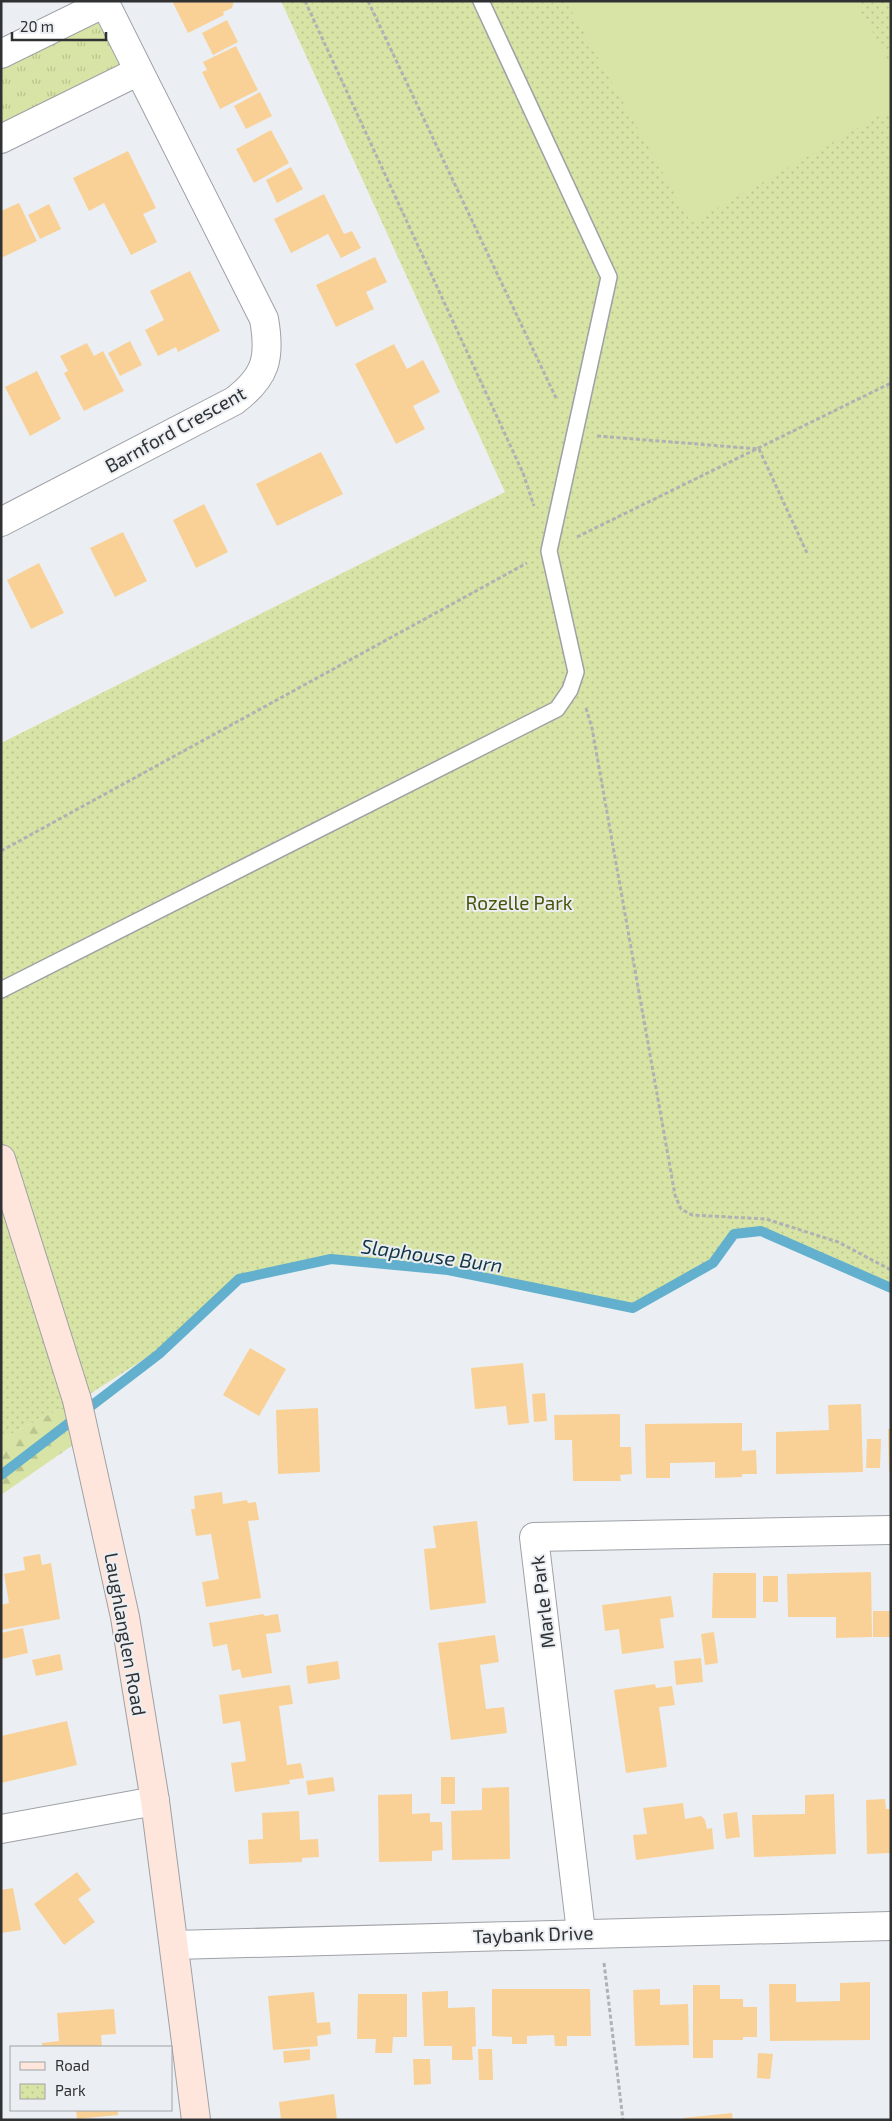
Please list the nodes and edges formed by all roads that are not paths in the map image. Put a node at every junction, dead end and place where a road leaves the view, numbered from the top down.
1 (481, 1) edge
2 (1, 54) edge
3 (139, 71) junction
4 (1, 139) edge
5 (1, 522) edge
6 (1, 990) edge
7 (1, 1159) edge
8 (891, 1530) edge
9 (155, 1801) junction
10 (1, 1829) edge
11 (891, 1926) edge
12 (591, 1932) junction
13 (174, 1945) junction
14 (196, 2120) edge

1 - 6 lane
2 - 3 street, Barnford Crescent
3 - 4 street
3 - 5 street, Barnford Crescent
7 - 9 street, Laughlanglen Road
8 - 12 street, Marle Park
9 - 10 street
9 - 13 street, Laughlanglen Road
11 - 12 street, Taybank Drive
12 - 13 street, Taybank Drive
13 - 14 street, Laughlanglen Road

